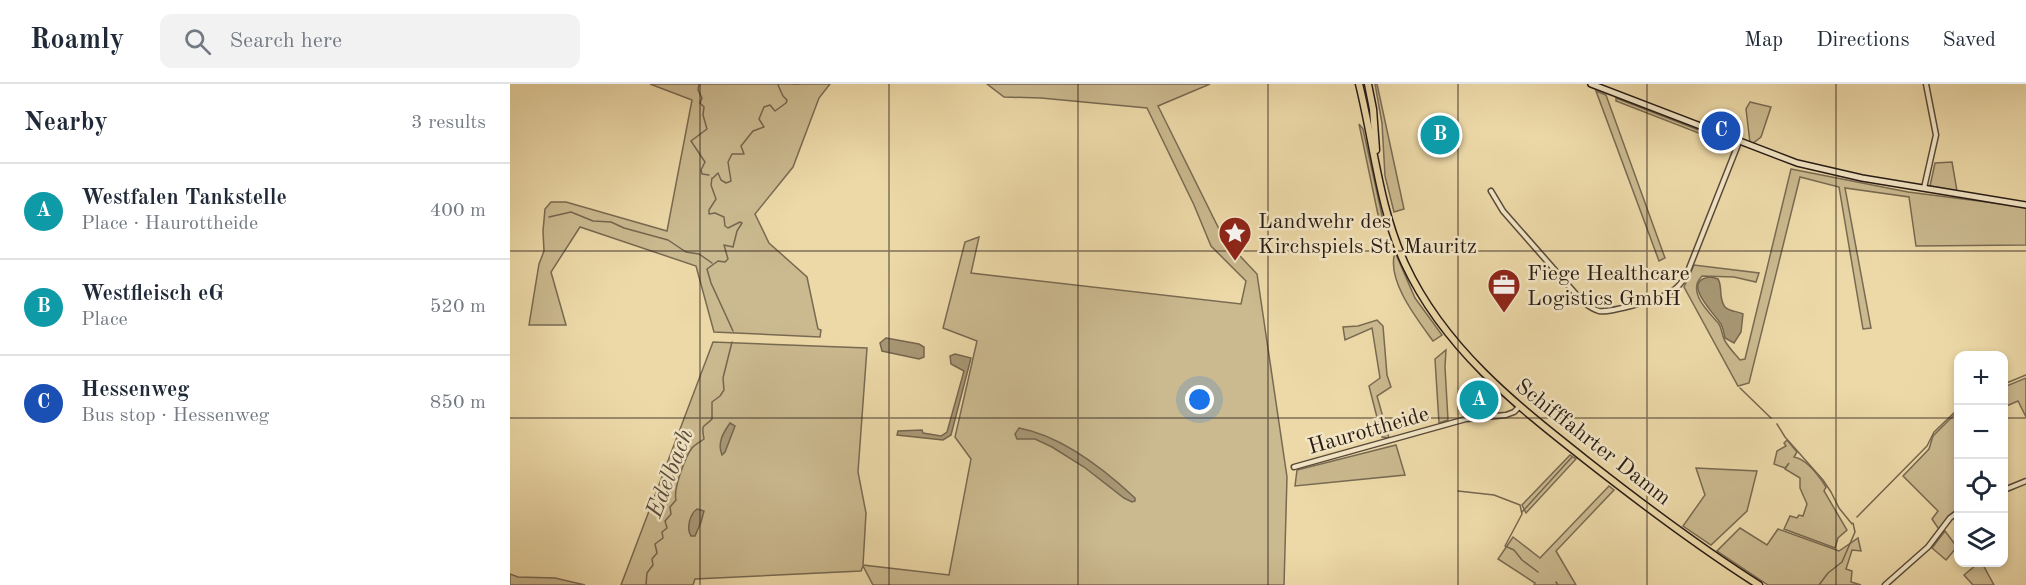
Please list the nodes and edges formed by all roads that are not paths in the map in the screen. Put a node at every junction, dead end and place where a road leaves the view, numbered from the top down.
1 (1359, 84) edge
2 (1368, 84) edge
3 (1591, 84) edge
4 (1926, 84) edge
5 (1739, 142) junction
6 (1377, 169) junction
7 (1924, 189) junction
8 (1491, 191) dead end
9 (2026, 205) edge
10 (1519, 407) junction
11 (1294, 467) dead end
12 (2026, 481) edge
13 (2008, 488) edge
14 (1958, 513) edge
15 (1759, 585) edge
16 (1885, 585) edge

1 - 6 main road, Schifffahrter Damm
2 - 6 main road, Schifffahrter Damm
3 - 5 street
4 - 7 street
5 - 7 street
5 - 8 street
6 - 10 main road, Schifffahrter Damm
7 - 9 street
10 - 11 street, Haurottheide
10 - 15 main road, Schifffahrter Damm
12 - 13 street
14 - 16 street

